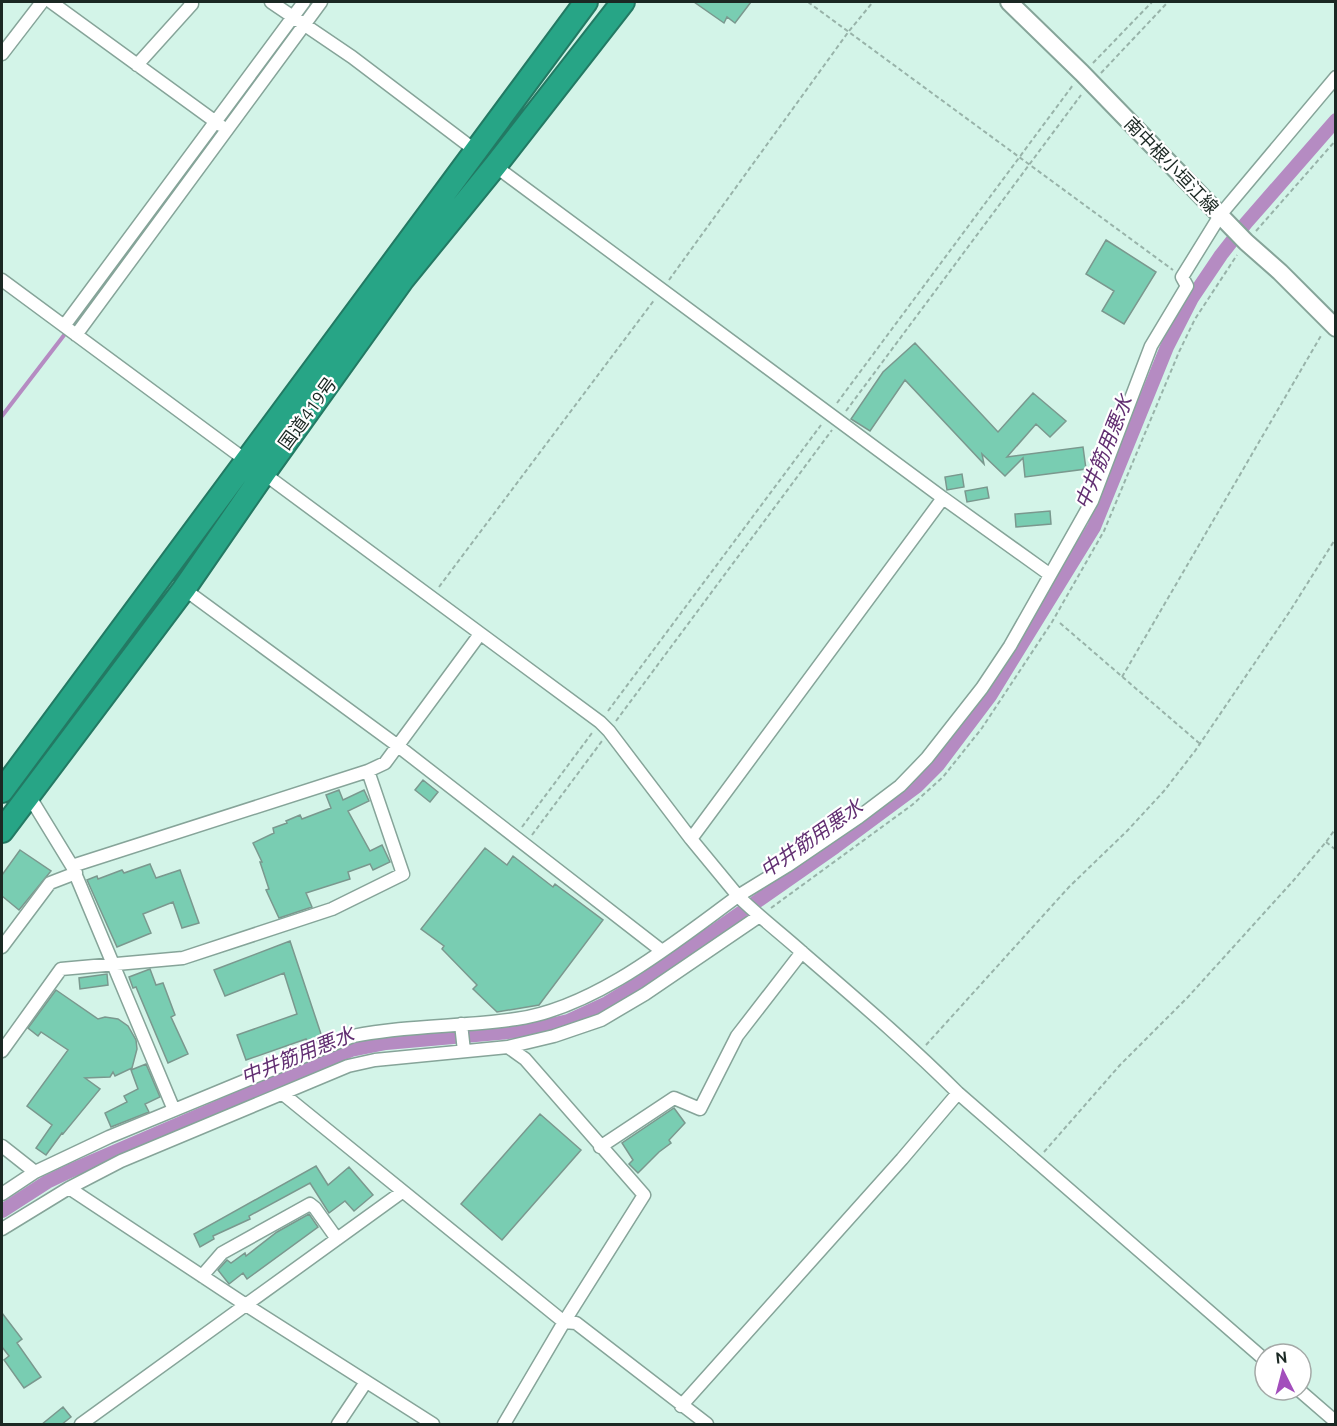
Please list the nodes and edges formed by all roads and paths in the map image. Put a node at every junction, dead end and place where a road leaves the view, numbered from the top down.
1 (42, 2) edge
2 (51, 2) edge
3 (193, 2) edge
4 (271, 2) edge
5 (304, 2) edge
6 (321, 2) edge
7 (586, 2) edge
8 (623, 2) edge
9 (808, 2) edge
10 (1009, 2) edge
11 (298, 20) junction
12 (2, 54) edge
13 (137, 65) junction
14 (1335, 77) edge
15 (214, 121) junction
16 (226, 131) junction
17 (476, 151) junction
18 (495, 166) junction
19 (1224, 218) junction
20 (1182, 277) junction
21 (2, 280) edge
22 (1332, 325) edge
23 (64, 326) junction
24 (76, 335) junction
25 (255, 467) junction
26 (943, 498) junction
27 (1335, 538) edge
28 (1049, 574) junction
29 (184, 590) junction
30 (1060, 623) dead end
31 (480, 634) junction
32 (1122, 676) junction
33 (1199, 743) junction
34 (398, 746) junction
35 (368, 771) junction
36 (2, 791) edge
37 (28, 794) junction
38 (1335, 828) edge
39 (2, 831) edge
40 (691, 839) junction
41 (1326, 842) junction
42 (1335, 850) edge
43 (74, 870) junction
44 (738, 896) junction
45 (759, 917) junction
46 (2, 947) edge
47 (662, 951) junction
48 (802, 952) junction
49 (113, 963) junction
50 (461, 1024) junction
51 (508, 1047) junction
52 (2, 1051) edge
53 (464, 1051) junction
54 (919, 1053) junction
55 (958, 1093) junction
56 (283, 1094) junction
57 (174, 1110) junction
58 (2, 1146) edge
59 (600, 1147) junction
60 (1036, 1161) junction
61 (35, 1172) junction
62 (69, 1188) junction
63 (402, 1192) junction
64 (2, 1194) edge
65 (2, 1229) edge
66 (337, 1239) junction
67 (202, 1276) junction
68 (246, 1305) junction
69 (564, 1322) junction
70 (1253, 1350) edge
71 (366, 1383) junction
72 (1312, 1402) edge
73 (681, 1406) junction
74 (1335, 1422) edge
75 (81, 1425) edge
76 (338, 1425) edge
77 (434, 1425) edge
78 (504, 1425) edge
79 (707, 1425) edge

1 - 12 street
2 - 13 street
3 - 13 street
4 - 11 street
5 - 11 street
6 - 11 street
7 - 17 highway, 国道419号
8 - 18 highway, 国道419号
9 - 20 path
10 - 19 main road, 南中根小垣江線
11 - 15 street
11 - 16 street
11 - 17 street
13 - 15 street
14 - 19 street
15 - 16 street
15 - 23 street
16 - 24 street
17 - 25 highway, 国道419号
18 - 25 highway, 国道419号
18 - 26 street
19 - 20 street
19 - 22 main road, 南中根小垣江線
20 - 28 street
21 - 23 street
22 - 32 path
23 - 24 street
24 - 25 street
25 - 29 highway, 国道419号
25 - 31 street
25 - 36 highway, 国道419号
26 - 28 street
26 - 40 street
27 - 33 path
28 - 44 street
29 - 34 street
29 - 37 highway, 国道419号
30 - 32 path
31 - 34 street
31 - 40 street
32 - 33 path
33 - 54 path
34 - 35 street
34 - 47 street
35 - 43 street
35 - 49 street
37 - 39 highway, 国道419号
37 - 43 street
38 - 41 path
40 - 44 street
41 - 42 path
41 - 60 path
43 - 46 street
43 - 49 street
44 - 45 street
44 - 47 street
45 - 48 street
45 - 51 street
47 - 50 street
48 - 54 street
48 - 59 street
49 - 52 street
49 - 57 street
50 - 53 street
50 - 57 street
51 - 53 street
51 - 59 street
53 - 56 street
54 - 55 street
55 - 60 street
55 - 73 street
56 - 62 street
56 - 63 street
57 - 61 street
58 - 61 street
59 - 69 street
60 - 70 street
61 - 64 street
62 - 65 street
62 - 67 street
63 - 66 street
63 - 69 street
66 - 67 street
66 - 68 street
67 - 68 street
68 - 71 street
68 - 75 street
69 - 73 street
69 - 78 street
71 - 76 street
71 - 77 street
72 - 74 street
73 - 79 street

